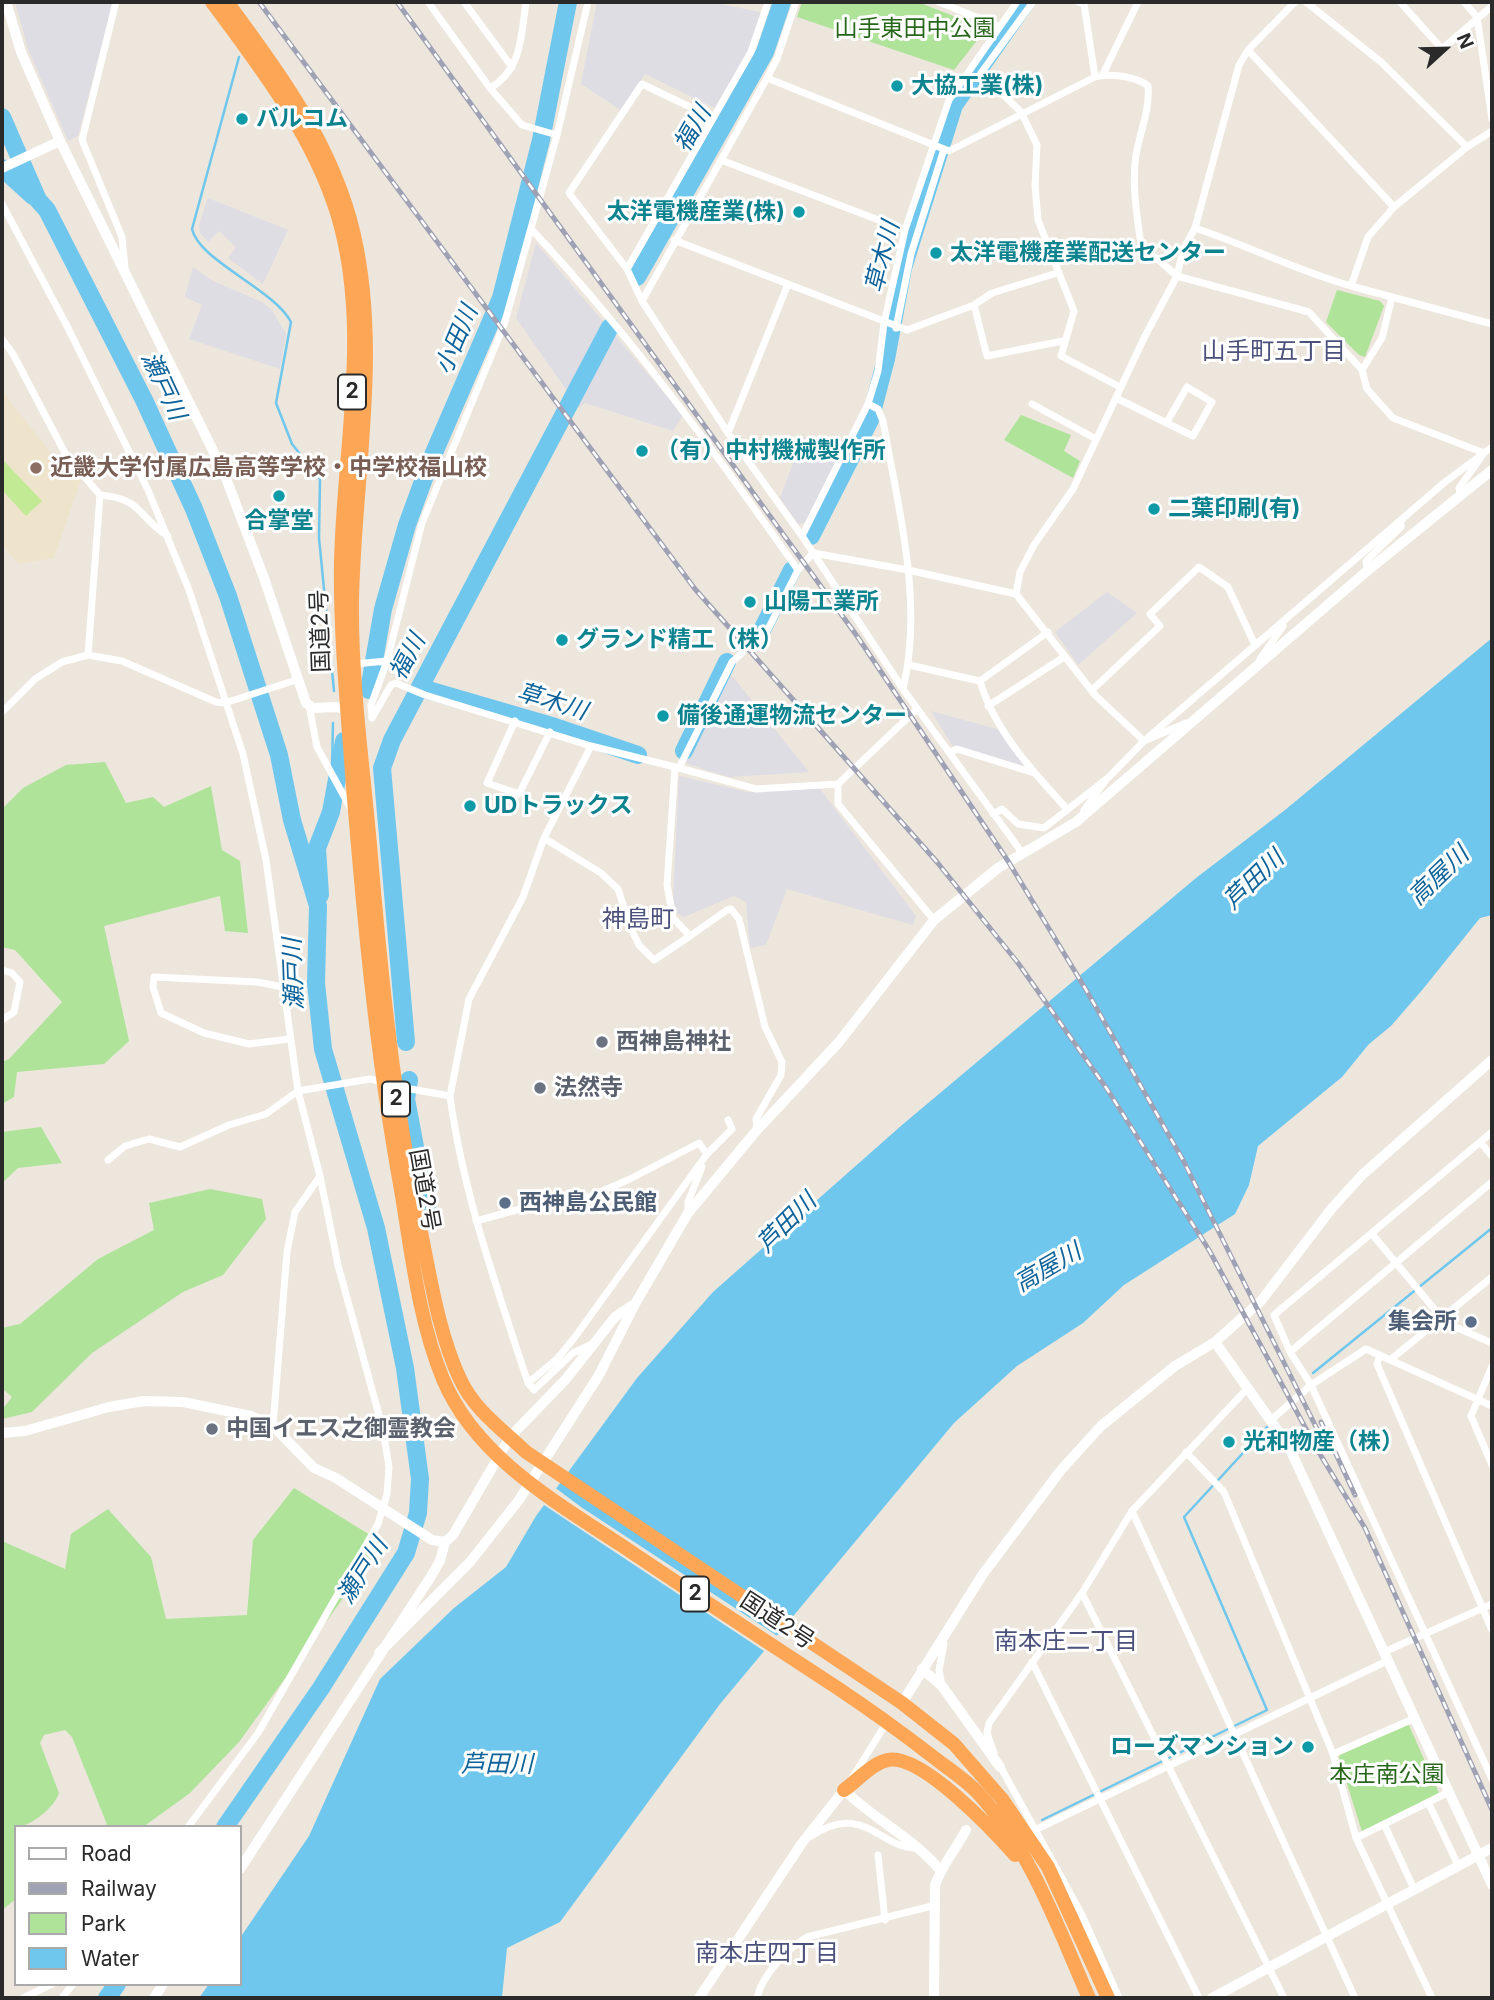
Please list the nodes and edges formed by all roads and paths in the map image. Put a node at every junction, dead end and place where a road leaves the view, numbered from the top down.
1 (6, 2) edge
2 (116, 2) edge
3 (212, 2) edge
4 (227, 2) edge
5 (428, 2) edge
6 (526, 2) edge
7 (588, 2) edge
8 (768, 2) edge
9 (796, 2) edge
10 (939, 2) edge
11 (1017, 2) edge
12 (1033, 2) edge
13 (1078, 2) edge
14 (1138, 2) edge
15 (1295, 2) edge
16 (1307, 2) edge
17 (1400, 2) edge
18 (1464, 2) edge
19 (468, 3) edge
20 (1492, 6) edge
21 (1476, 18) junction
22 (998, 26) junction
23 (1248, 50) junction
24 (512, 67) junction
25 (977, 69) junction
26 (1099, 76) junction
27 (767, 78) junction
28 (490, 88) junction
29 (1021, 112) junction
30 (713, 118) junction
31 (1492, 119) edge
32 (1492, 131) edge
33 (555, 135) junction
34 (56, 143) junction
35 (939, 146) junction
36 (1467, 147) junction
37 (721, 160) junction
38 (2, 169) edge
39 (1394, 207) junction
40 (3, 208) edge
41 (1195, 228) junction
42 (905, 230) junction
43 (533, 231) junction
44 (674, 240) junction
45 (1142, 252) junction
46 (1054, 258) junction
47 (627, 269) junction
48 (125, 272) junction
49 (1057, 273) junction
50 (1177, 276) junction
51 (788, 284) junction
52 (1351, 286) junction
53 (1392, 298) junction
54 (642, 301) junction
55 (974, 304) junction
56 (1492, 324) edge
57 (890, 325) junction
58 (2, 340) edge
59 (1063, 341) junction
60 (1362, 370) junction
61 (1120, 387) junction
62 (1116, 398) junction
63 (1032, 404) dead end
64 (871, 406) junction
65 (1167, 422) junction
66 (727, 433) junction
67 (1096, 439) junction
68 (1492, 447) edge
69 (1484, 453) junction
70 (1492, 470) edge
71 (100, 495) junction
72 (1461, 495) junction
73 (1401, 520) junction
74 (168, 536) junction
75 (802, 536) junction
76 (813, 553) junction
77 (798, 570) junction
78 (908, 570) junction
79 (1367, 571) junction
80 (1016, 594) junction
81 (1289, 617) junction
82 (1048, 632) junction
83 (755, 645) dead end
84 (1255, 645) junction
85 (742, 653) dead end
86 (88, 655) junction
87 (1064, 657) junction
88 (384, 661) junction
89 (356, 664) junction
90 (909, 665) junction
91 (1251, 671) junction
92 (294, 680) junction
93 (980, 681) junction
94 (903, 689) junction
95 (1092, 690) junction
96 (227, 702) junction
97 (309, 705) junction
98 (988, 706) junction
99 (917, 709) junction
100 (2, 712) edge
101 (360, 714) junction
102 (1199, 718) junction
103 (514, 721) junction
104 (550, 732) junction
105 (1144, 741) junction
106 (591, 746) junction
107 (951, 752) junction
108 (677, 768) junction
109 (1035, 773) junction
110 (1108, 776) junction
111 (838, 784) junction
112 (1067, 809) junction
113 (993, 814) junction
114 (356, 819) junction
115 (1076, 822) junction
116 (544, 838) junction
117 (1023, 854) junction
118 (934, 920) junction
119 (690, 936) junction
120 (2, 970) edge
121 (283, 987) junction
122 (2, 1020) edge
123 (289, 1039) junction
124 (1492, 1060) edge
125 (391, 1085) junction
126 (301, 1090) junction
127 (450, 1096) junction
128 (728, 1120) dead end
129 (757, 1130) junction
130 (1492, 1132) edge
131 (1480, 1142) junction
132 (707, 1154) junction
133 (1492, 1156) edge
134 (108, 1160) dead end
135 (320, 1176) junction
136 (1492, 1182) edge
137 (688, 1213) junction
138 (476, 1221) junction
139 (1372, 1234) junction
140 (1396, 1263) junction
141 (1492, 1277) edge
142 (635, 1304) junction
143 (1440, 1317) junction
144 (596, 1342) junction
145 (1215, 1342) junction
146 (1492, 1343) edge
147 (1290, 1352) junction
148 (1380, 1355) junction
149 (1390, 1360) junction
150 (1492, 1366) edge
151 (527, 1383) junction
152 (1311, 1385) junction
153 (1246, 1390) junction
154 (1478, 1400) junction
155 (1492, 1406) edge
156 (1271, 1420) junction
157 (273, 1426) junction
158 (2, 1433) edge
159 (510, 1437) junction
160 (1186, 1452) junction
161 (499, 1457) junction
162 (1492, 1465) edge
163 (1132, 1511) junction
164 (445, 1542) junction
165 (424, 1588) junction
166 (1082, 1593) junction
167 (1492, 1604) edge
168 (1483, 1608) junction
169 (425, 1610) junction
170 (957, 1614) junction
171 (1492, 1630) edge
172 (1426, 1635) junction
173 (379, 1653) junction
174 (1385, 1656) junction
175 (1032, 1661) junction
176 (922, 1669) junction
177 (942, 1686) junction
178 (1310, 1695) junction
179 (896, 1699) junction
180 (882, 1718) junction
181 (1413, 1719) junction
182 (1232, 1730) junction
183 (1333, 1754) junction
184 (1166, 1762) junction
185 (1000, 1767) junction
186 (1492, 1779) edge
187 (844, 1790) junction
188 (1449, 1792) junction
189 (1098, 1794) junction
190 (1427, 1802) junction
191 (1384, 1824) junction
192 (189, 1825) edge
193 (1037, 1829) junction
194 (966, 1830) dead end
195 (1356, 1838) junction
196 (802, 1843) junction
197 (921, 1848) junction
198 (1492, 1848) edge
199 (878, 1855) dead end
200 (1478, 1855) junction
201 (1458, 1865) junction
202 (242, 1866) edge
203 (940, 1870) junction
204 (1492, 1885) edge
205 (1414, 1889) junction
206 (1389, 1903) junction
207 (936, 1905) junction
208 (1055, 1918) junction
209 (885, 1920) junction
210 (1325, 1937) junction
211 (1270, 1967) junction
212 (48, 1986) edge
213 (23, 1998) edge
214 (699, 1998) edge
215 (757, 1998) edge
216 (934, 1998) edge
217 (1089, 1998) edge
218 (1108, 1998) edge
219 (1119, 1998) edge
220 (1199, 1998) edge
221 (1212, 1998) edge
222 (1284, 1998) edge
223 (1354, 1998) edge
224 (1432, 1998) edge

1 - 34 street
2 - 48 street
3 - 89 highway, 国道2号 / 2
4 - 89 highway, 国道2号 / 2
5 - 28 street
6 - 24 street
7 - 33 street
8 - 30 street
9 - 27 street
10 - 22 street
11 - 22 street
12 - 25 street
13 - 26 street
14 - 26 street
15 - 23 street
16 - 36 street
17 - 21 street
18 - 21 street
19 - 24 street
20 - 21 street
21 - 31 street
22 - 25 street
23 - 39 street
23 - 41 street
24 - 28 street
25 - 29 street
25 - 35 street
26 - 29 street
26 - 45 street
27 - 35 street
27 - 37 street
28 - 33 street
29 - 35 street
29 - 46 street
30 - 47 street
30 - 47 street
32 - 36 street
33 - 43 street
34 - 38 street
34 - 48 street
35 - 42 street
35 - 57 street
36 - 39 street
37 - 42 street
37 - 44 street
39 - 52 street
40 - 74 street
41 - 50 street
41 - 52 street
42 - 57 street
43 - 77 street
43 - 88 street
44 - 51 street
44 - 54 street
45 - 46 street
45 - 50 street
46 - 49 street
47 - 54 street
48 - 92 street
49 - 55 street
49 - 59 street
50 - 60 street
50 - 61 street
51 - 57 street
51 - 66 street
52 - 53 street
53 - 56 street
53 - 60 street
54 - 66 street
55 - 57 street
55 - 59 street
57 - 64 street
58 - 71 street
59 - 61 street
60 - 69 street
61 - 62 street
62 - 65 street
62 - 67 street
63 - 67 street
64 - 75 street
64 - 78 street
65 - 65 street
66 - 75 street
67 - 80 street
68 - 69 street
69 - 72 street
69 - 73 street
70 - 72 street
71 - 74 street
71 - 86 street
72 - 79 street
73 - 79 street
73 - 81 street
74 - 96 street
75 - 76 street
76 - 77 street
76 - 78 street
76 - 94 street
77 - 83 street
78 - 80 street
78 - 90 street
79 - 91 street
80 - 82 street
81 - 84 street
81 - 91 street
82 - 87 street
82 - 93 street
84 - 95 street
84 - 105 street
85 - 108 street
86 - 96 street
86 - 100 street
87 - 95 street
87 - 98 street
88 - 89 street
88 - 101 street
89 - 101 highway, 国道2号 / 2
90 - 93 street
90 - 94 street
91 - 102 street
92 - 96 street
92 - 97 street
93 - 98 street
94 - 99 street
95 - 105 street
96 - 121 street
97 - 101 street
97 - 114 street
98 - 109 street
99 - 107 street
99 - 111 street
101 - 103 street
101 - 114 highway, 国道2号 / 2
101 - 125 highway, 国道2号 / 2
102 - 105 street
102 - 115 street
103 - 104 street
103 - 104 street
104 - 106 street
105 - 110 street
106 - 108 street
106 - 116 street
107 - 109 street
107 - 113 street
108 - 111 street
108 - 119 street
109 - 112 street
110 - 112 street
110 - 115 street
111 - 118 street
112 - 113 street
113 - 117 street
114 - 125 highway, 国道2号 / 2
115 - 117 street
116 - 119 street
116 - 127 street
117 - 118 street
118 - 129 street
119 - 129 street
120 - 122 street
121 - 123 street
121 - 123 street
123 - 126 street
124 - 145 street
125 - 126 street
125 - 127 street
125 - 159 highway, 国道2号 / 2
125 - 161 highway, 国道2号 / 2
126 - 134 street
126 - 135 street
127 - 138 street
128 - 132 street
129 - 137 street
130 - 131 street
131 - 133 street
131 - 139 street
132 - 137 street
132 - 138 street
132 - 151 street
135 - 157 street
135 - 192 street
136 - 140 street
137 - 142 street
138 - 151 street
139 - 140 street
139 - 147 street
140 - 143 street
140 - 147 street
141 - 143 street
142 - 144 street
142 - 169 street
143 - 146 street
143 - 149 street
144 - 151 street
144 - 159 street
145 - 153 street
145 - 170 street
147 - 152 street
148 - 149 street
148 - 152 street
148 - 168 street
149 - 154 street
150 - 154 street
152 - 156 street
152 - 172 street
153 - 156 street
153 - 160 street
154 - 155 street
154 - 162 street
156 - 174 street
157 - 158 street
157 - 164 street
159 - 161 street
159 - 179 highway, 国道2号 / 2
160 - 163 street
160 - 178 street
161 - 164 street
161 - 180 highway, 国道2号 / 2
163 - 166 street
163 - 182 street
164 - 165 street
165 - 169 street
165 - 173 street
166 - 175 street
166 - 184 street
167 - 168 street
168 - 171 street
168 - 172 street
169 - 173 street
170 - 176 street
170 - 177 street
172 - 174 street
172 - 186 street
173 - 202 street
174 - 178 street
174 - 181 street
175 - 185 street
175 - 189 street
176 - 177 street
176 - 179 street
177 - 185 street
178 - 182 street
178 - 183 street
179 - 218 highway, 国道2号 / 2
180 - 187 street
180 - 208 highway, 国道2号 / 2
181 - 183 street
181 - 188 street
182 - 184 street
182 - 210 street
183 - 195 street
184 - 189 street
184 - 211 street
185 - 193 street
187 - 196 street
187 - 197 street
187 - 208 highway
188 - 190 street
188 - 200 street
189 - 193 street
189 - 220 street
190 - 191 street
190 - 201 street
191 - 195 street
191 - 205 street
193 - 219 street
194 - 203 street
195 - 206 street
196 - 197 street
196 - 214 street
197 - 203 street
198 - 200 street
199 - 209 street
200 - 201 street
200 - 204 street
201 - 205 street
203 - 207 street
205 - 206 street
206 - 210 street
206 - 224 street
207 - 209 street
207 - 216 street
208 - 217 highway, 国道2号 / 2
209 - 215 street
210 - 211 street
210 - 223 street
211 - 221 street
211 - 222 street
212 - 213 street

